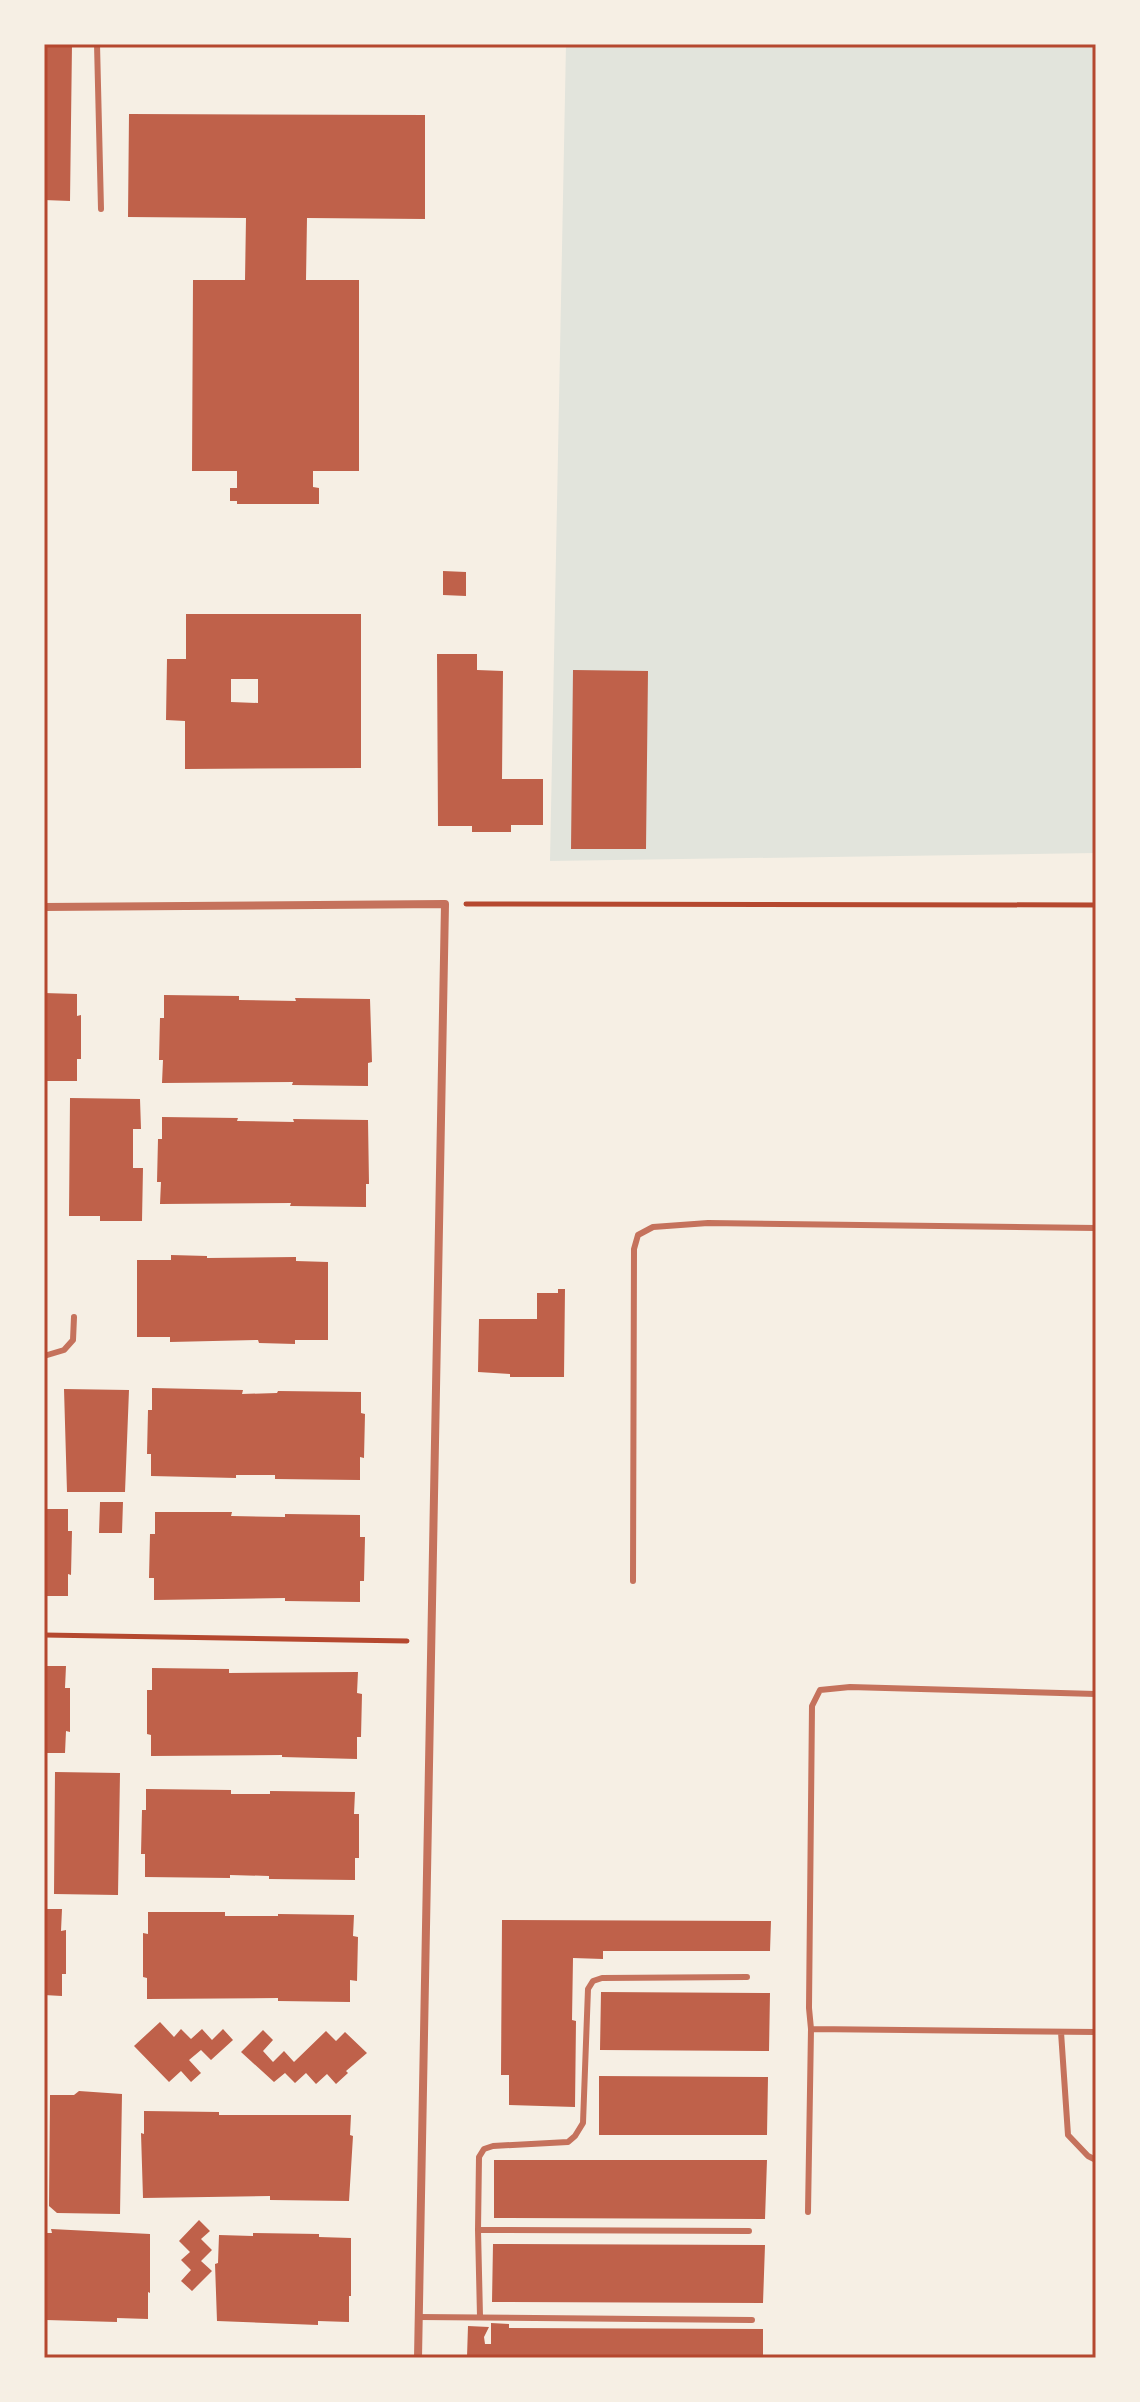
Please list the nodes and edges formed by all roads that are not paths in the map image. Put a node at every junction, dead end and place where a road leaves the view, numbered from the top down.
1 (97, 44) edge
2 (101, 209) dead end
3 (44, 907) edge
4 (1096, 1228) edge
5 (74, 1317) dead end
6 (44, 1356) edge
7 (633, 1581) dead end
8 (1096, 1694) edge
9 (747, 1977) dead end
10 (811, 2029) junction
11 (1061, 2032) junction
12 (1096, 2032) edge
13 (1096, 2160) edge
14 (808, 2212) dead end
15 (478, 2230) junction
16 (749, 2231) dead end
17 (480, 2316) junction
18 (419, 2317) junction
19 (752, 2320) dead end
20 (418, 2358) edge

1 - 2 lane
3 - 18 street
4 - 7 lane
5 - 6 lane
8 - 10 lane
9 - 15 lane
10 - 11 lane
10 - 14 lane
11 - 12 lane
11 - 13 lane
15 - 16 lane
15 - 17 lane
17 - 18 lane
17 - 19 lane
18 - 20 street

